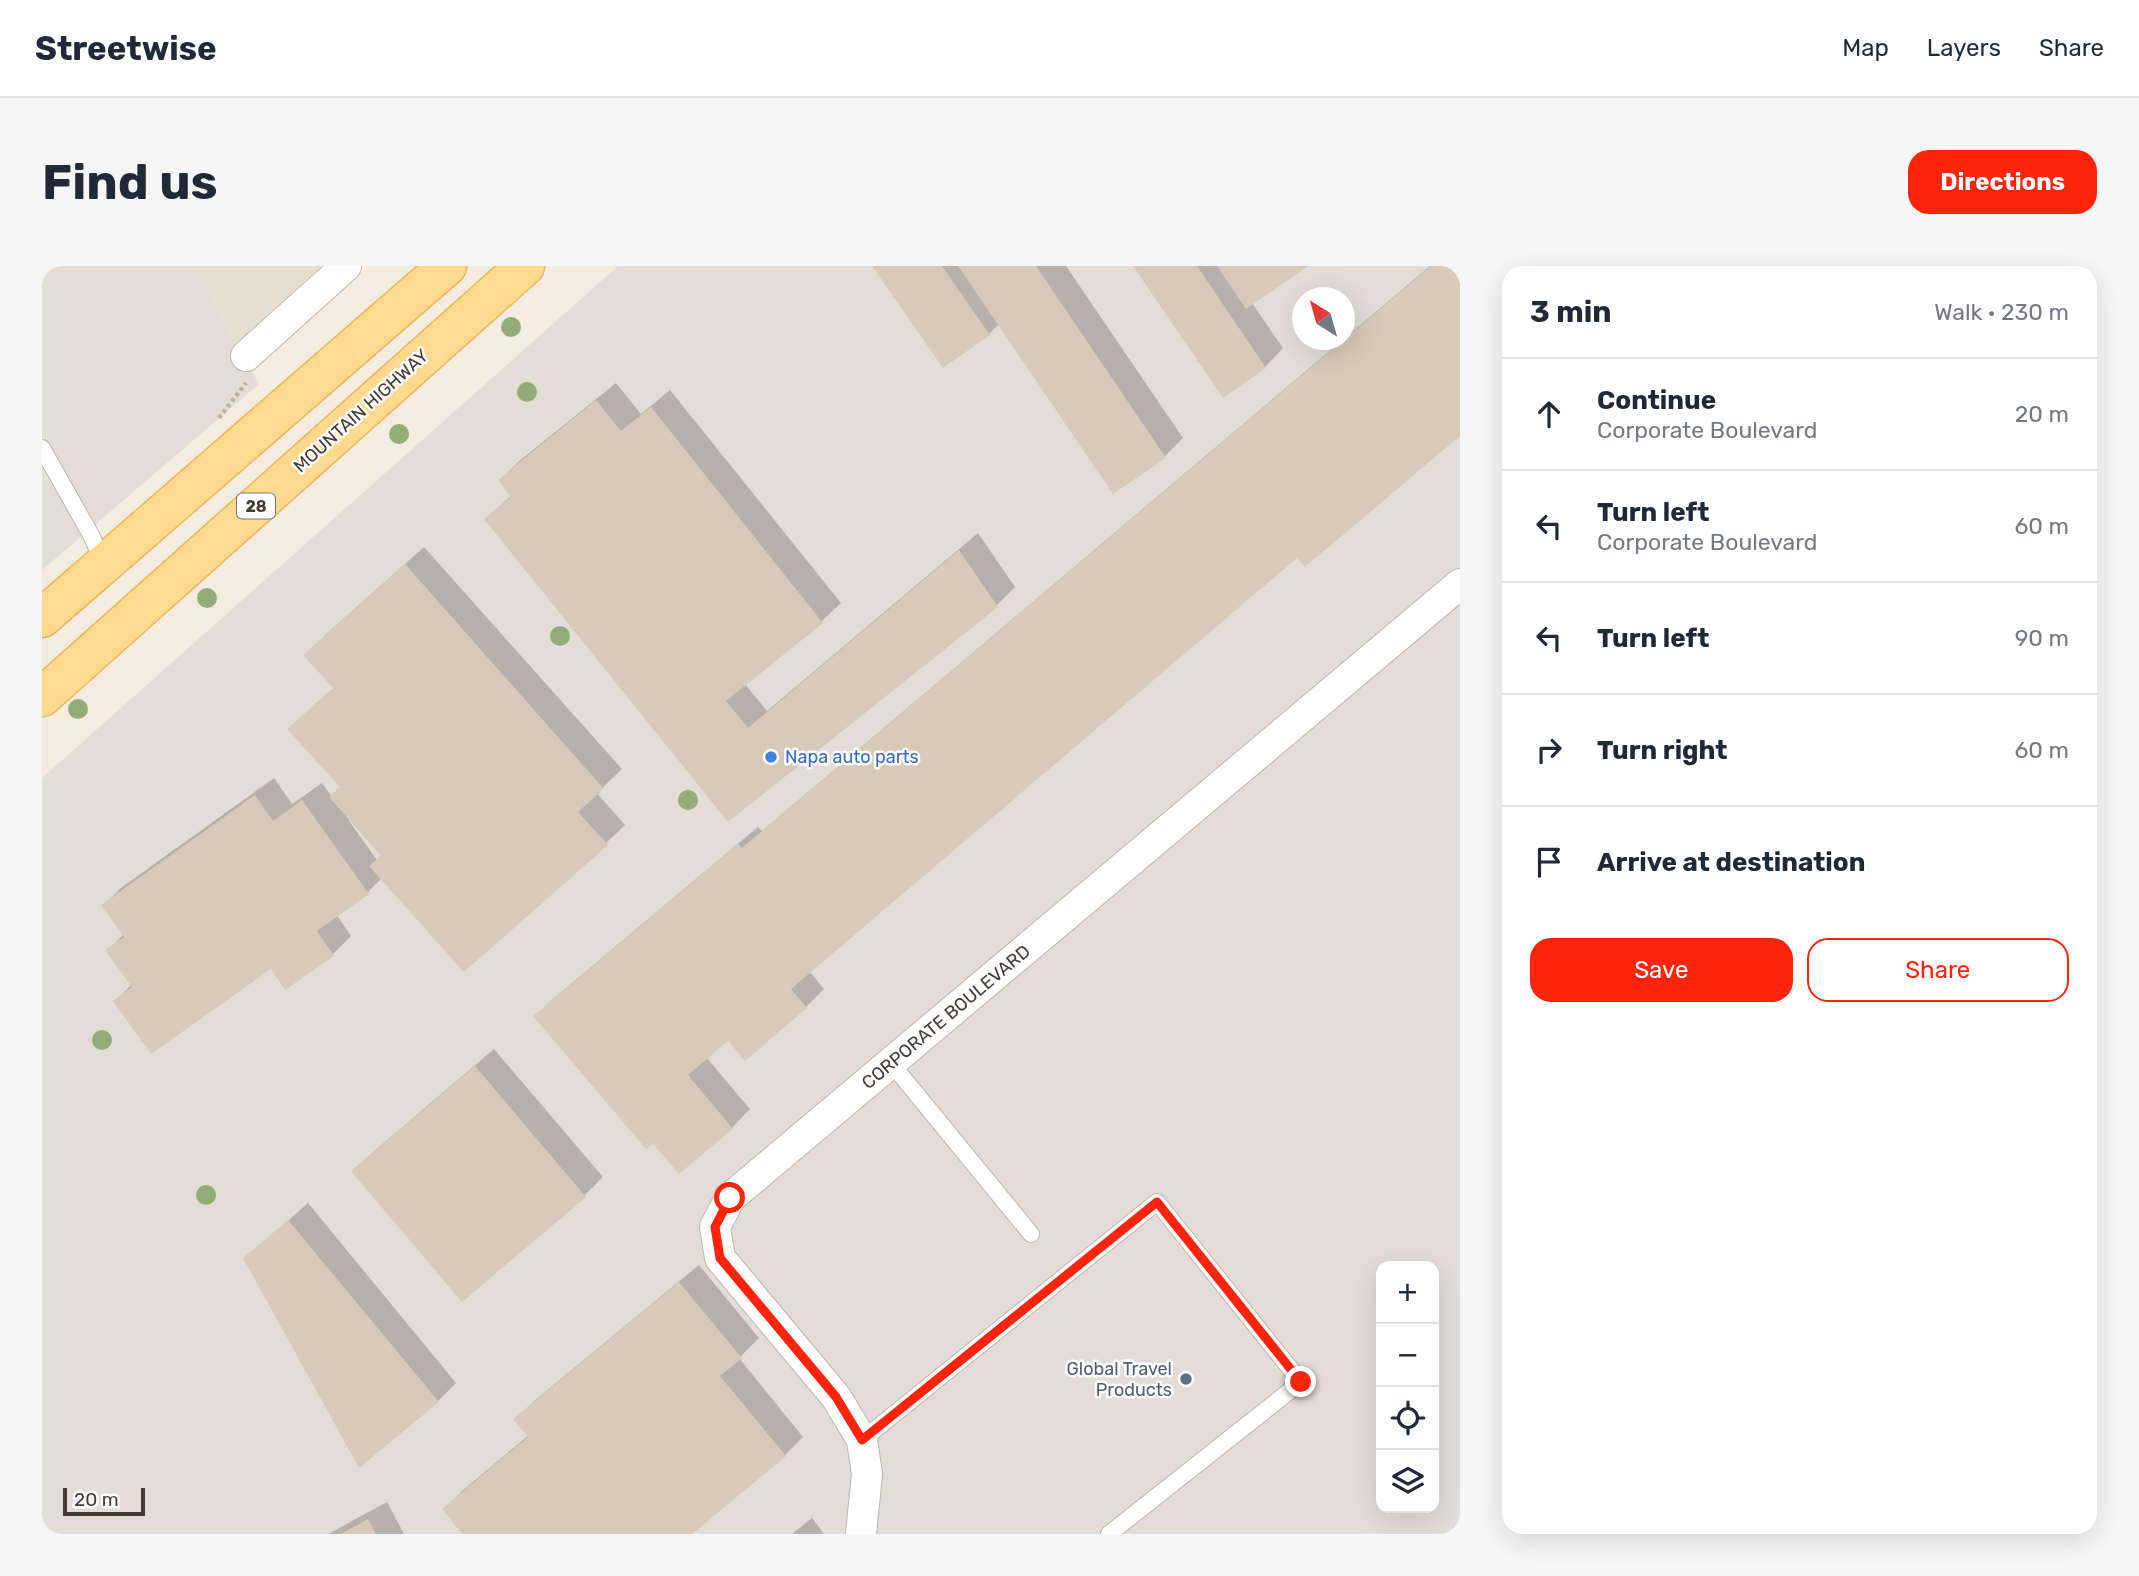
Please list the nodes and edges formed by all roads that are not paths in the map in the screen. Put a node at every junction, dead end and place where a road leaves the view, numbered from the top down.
1 (346, 266) edge
2 (525, 266) edge
3 (437, 269) edge
4 (469, 314) junction
5 (245, 365) road end
6 (42, 448) edge
7 (104, 564) junction
8 (1460, 584) edge
9 (42, 618) edge
10 (42, 697) edge
11 (891, 1063) junction
12 (1031, 1234) dead end
13 (862, 1440) junction
14 (861, 1534) edge
15 (1109, 1534) edge

1 - 5 street
2 - 4 main road, MOUNTAIN HIGHWAY / 28
3 - 4 main road
3 - 7 main road
4 - 10 main road, MOUNTAIN HIGHWAY / 28
6 - 7 lane
7 - 9 main road
8 - 11 street, CORPORATE BOULEVARD
11 - 12 lane
11 - 13 street, CORPORATE BOULEVARD
13 - 14 street, CORPORATE BOULEVARD
13 - 15 lane

